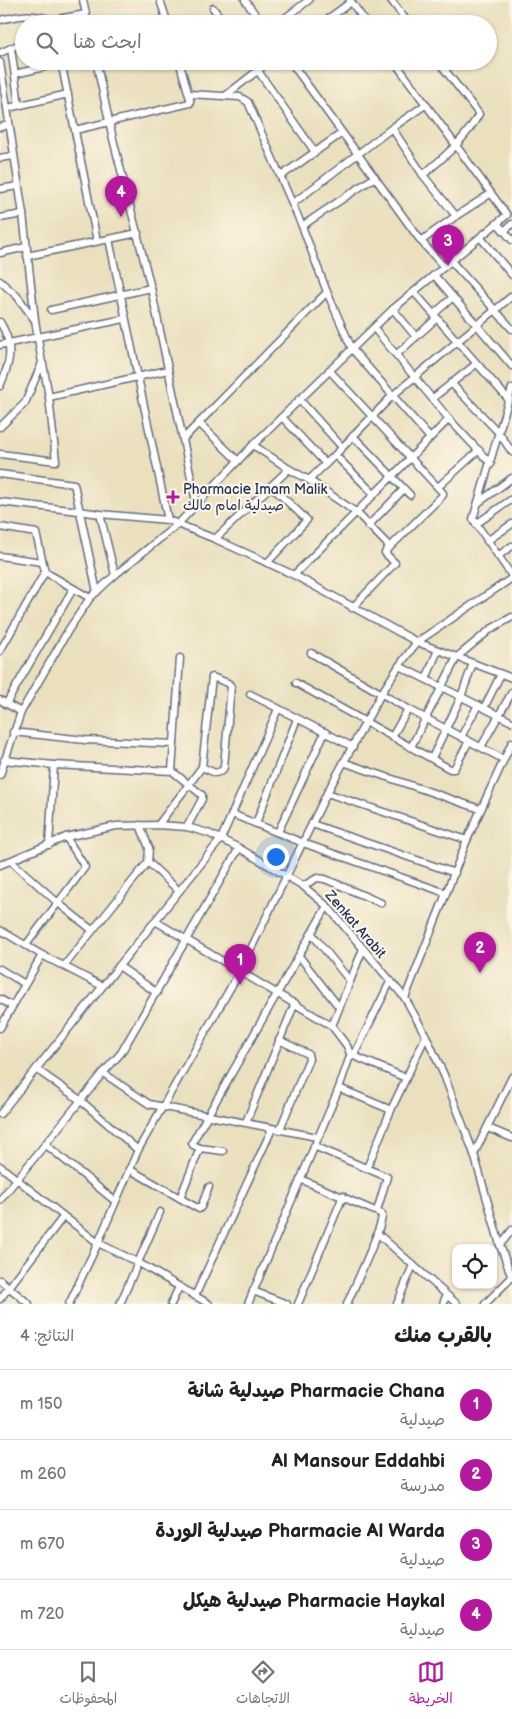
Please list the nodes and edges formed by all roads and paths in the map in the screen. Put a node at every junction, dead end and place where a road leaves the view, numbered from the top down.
1 (83, 0) edge
2 (160, 0) edge
3 (245, 0) edge
4 (309, 0) edge
5 (391, 0) edge
6 (350, 1) edge
7 (213, 8) dead end
8 (86, 14) joint
9 (82, 15) edge
10 (165, 15) edge
11 (218, 15) edge
12 (256, 15) edge
13 (289, 15) edge
14 (332, 15) edge
15 (360, 15) edge
16 (402, 15) edge
17 (15, 17) edge
18 (0, 20) edge
19 (15, 46) edge
20 (11, 48) junction
21 (0, 53) edge
22 (0, 62) edge
23 (30, 70) edge
24 (63, 70) edge
25 (98, 70) edge
26 (182, 70) edge
27 (257, 70) joint
28 (297, 70) edge
29 (401, 70) edge
30 (445, 70) edge
31 (15, 74) junction
32 (1, 76) edge
33 (68, 94) junction
34 (189, 94) junction
35 (225, 96) junction
36 (19, 105) junction
37 (426, 105) junction
38 (8, 108) junction
39 (109, 123) junction
40 (9, 125) junction
41 (0, 127) edge
42 (392, 128) junction
43 (75, 130) junction
44 (342, 132) junction
45 (456, 147) junction
46 (315, 152) junction
47 (357, 155) junction
48 (13, 156) junction
49 (0, 158) edge
50 (423, 175) junction
51 (281, 176) junction
52 (375, 177) junction
53 (18, 186) junction
54 (0, 189) edge
55 (490, 194) junction
56 (292, 204) junction
57 (23, 214) junction
58 (456, 216) junction
59 (0, 218) edge
60 (497, 223) junction
61 (512, 224) edge
62 (302, 226) junction
63 (504, 231) junction
64 (138, 233) junction
65 (480, 237) junction
66 (109, 239) junction
67 (512, 240) edge
68 (97, 241) junction
69 (421, 242) junction
70 (26, 248) junction
71 (0, 252) edge
72 (27, 256) junction
73 (451, 261) junction
74 (444, 267) junction
75 (434, 275) junction
76 (512, 275) edge
77 (0, 281) edge
78 (151, 288) junction
79 (327, 292) junction
80 (414, 292) junction
81 (120, 295) junction
82 (512, 296) edge
83 (453, 297) junction
84 (393, 309) junction
85 (51, 310) dead end
86 (496, 310) junction
87 (436, 316) junction
88 (124, 319) junction
89 (35, 320) junction
90 (0, 322) edge
91 (478, 326) junction
92 (374, 328) junction
93 (512, 328) edge
94 (38, 337) junction
95 (416, 337) junction
96 (10, 343) junction
97 (457, 343) junction
98 (0, 345) edge
99 (352, 349) junction
100 (396, 354) junction
101 (42, 363) junction
102 (476, 364) junction
103 (512, 366) edge
104 (168, 370) junction
105 (329, 370) junction
106 (415, 376) junction
107 (136, 377) junction
108 (451, 383) junction
109 (0, 386) edge
110 (512, 388) edge
111 (392, 396) junction
112 (49, 397) junction
113 (433, 398) junction
114 (299, 399) junction
115 (509, 400) junction
116 (373, 415) junction
117 (282, 417) junction
118 (449, 418) junction
119 (199, 423) junction
120 (0, 426) edge
121 (499, 433) junction
122 (353, 436) junction
123 (430, 438) junction
124 (183, 439) junction
125 (253, 445) junction
126 (342, 447) junction
127 (479, 450) junction
128 (512, 451) edge
129 (0, 454) edge
130 (336, 455) junction
131 (411, 457) junction
132 (238, 461) junction
133 (326, 464) junction
134 (491, 464) junction
135 (289, 469) junction
136 (0, 474) edge
137 (392, 477) junction
138 (512, 478) edge
139 (309, 480) junction
140 (271, 486) junction
141 (438, 487) junction
142 (404, 489) junction
143 (374, 494) junction
144 (410, 495) dead end
145 (512, 500) edge
146 (0, 502) edge
147 (478, 502) junction
148 (197, 506) junction
149 (79, 510) junction
150 (100, 514) junction
151 (357, 514) junction
152 (168, 520) junction
153 (178, 524) junction
154 (476, 524) junction
155 (512, 524) edge
156 (368, 526) junction
157 (0, 527) edge
158 (215, 539) junction
159 (487, 541) junction
160 (512, 546) edge
161 (390, 547) junction
162 (0, 556) edge
163 (498, 556) junction
164 (42, 562) junction
165 (267, 563) junction
166 (44, 572) junction
167 (115, 575) junction
168 (294, 576) junction
169 (512, 577) edge
170 (73, 589) junction
171 (97, 592) junction
172 (90, 598) junction
173 (352, 608) junction
174 (512, 617) edge
175 (418, 642) junction
176 (438, 650) junction
177 (0, 651) edge
178 (311, 654) dead end
179 (457, 657) junction
180 (180, 658) dead end
181 (473, 663) junction
182 (399, 666) junction
183 (501, 674) junction
184 (512, 678) edge
185 (426, 679) junction
186 (296, 683) dead end
187 (441, 687) junction
188 (512, 692) edge
189 (250, 694) dead end
190 (381, 694) junction
191 (461, 697) junction
192 (3, 702) edge
193 (481, 707) junction
194 (278, 709) junction
195 (408, 709) junction
196 (21, 712) junction
197 (500, 716) junction
198 (297, 719) junction
199 (426, 719) junction
200 (366, 722) junction
201 (512, 722) edge
202 (446, 730) junction
203 (13, 732) junction
204 (325, 732) junction
205 (392, 736) junction
206 (461, 737) junction
207 (469, 741) junction
208 (512, 742) edge
209 (174, 744) junction
210 (353, 747) junction
211 (412, 747) junction
212 (481, 747) junction
213 (432, 758) junction
214 (503, 759) junction
215 (4, 760) junction
216 (344, 762) junction
217 (54, 764) junction
218 (202, 767) junction
219 (172, 770) junction
220 (0, 775) edge
221 (189, 784) junction
222 (327, 793) junction
223 (480, 809) junction
224 (232, 814) junction
225 (256, 823) junction
226 (140, 824) junction
227 (158, 824) junction
228 (312, 824) junction
229 (187, 827) junction
230 (278, 832) junction
231 (66, 838) junction
232 (221, 839) junction
233 (467, 840) junction
234 (304, 843) junction
235 (49, 844) junction
236 (239, 848) junction
237 (11, 860) junction
238 (148, 862) junction
239 (0, 865) edge
240 (455, 873) junction
241 (286, 875) junction
242 (303, 886) junction
243 (179, 891) junction
244 (446, 893) junction
245 (381, 902) dead end
246 (58, 903) junction
247 (327, 906) junction
248 (155, 921) junction
249 (0, 930) edge
250 (92, 930) junction
251 (312, 934) junction
252 (186, 940) junction
253 (26, 945) junction
254 (363, 949) junction
255 (42, 954) junction
256 (299, 956) junction
257 (64, 966) junction
258 (120, 966) junction
259 (0, 969) edge
260 (240, 971) junction
261 (350, 982) junction
262 (390, 982) junction
263 (25, 984) junction
264 (102, 986) junction
265 (278, 993) junction
266 (157, 994) junction
267 (405, 998) junction
268 (0, 999) edge
269 (295, 1004) junction
270 (12, 1006) junction
271 (339, 1006) junction
272 (332, 1026) junction
273 (0, 1028) edge
274 (426, 1036) junction
275 (280, 1040) junction
276 (352, 1056) junction
277 (36, 1069) junction
278 (102, 1073) junction
279 (406, 1078) junction
280 (512, 1078) edge
281 (339, 1088) junction
282 (80, 1100) junction
283 (164, 1106) junction
284 (391, 1110) junction
285 (0, 1114) edge
286 (207, 1115) junction
287 (246, 1122) junction
288 (488, 1128) junction
289 (272, 1129) junction
290 (280, 1129) junction
291 (317, 1137) junction
292 (512, 1138) edge
293 (45, 1144) junction
294 (314, 1146) junction
295 (200, 1148) junction
296 (138, 1150) junction
297 (223, 1150) dead end
298 (474, 1154) junction
299 (0, 1166) edge
300 (367, 1168) junction
301 (129, 1169) junction
302 (17, 1179) junction
303 (300, 1179) junction
304 (209, 1187) dead end
305 (343, 1196) junction
306 (180, 1198) junction
307 (0, 1200) edge
308 (116, 1201) junction
309 (377, 1211) junction
310 (160, 1212) dead end
311 (63, 1217) junction
312 (512, 1230) edge
313 (377, 1233) junction
314 (98, 1243) junction
315 (500, 1245) junction
316 (139, 1262) junction
317 (413, 1265) junction
318 (512, 1277) edge
319 (0, 1280) edge
320 (9, 1287) junction
321 (179, 1287) junction
322 (253, 1291) junction
323 (195, 1296) junction
324 (446, 1296) junction
325 (0, 1299) edge
326 (29, 1304) edge
327 (69, 1304) edge
328 (120, 1304) edge
329 (171, 1304) edge
330 (209, 1304) edge
331 (248, 1304) edge
332 (287, 1304) edge
333 (298, 1304) edge
334 (347, 1304) edge
335 (397, 1304) edge
336 (443, 1304) edge
337 (457, 1304) edge
338 (485, 1304) edge

1 - 8 street
2 - 10 street
3 - 12 street
4 - 13 street
5 - 16 street
6 - 14 street
6 - 15 street
7 - 11 street
8 - 9 street
17 - 18 street
19 - 20 street
20 - 21 street
20 - 31 street
22 - 32 street
23 - 31 street
24 - 33 street
25 - 39 street
26 - 34 street
27 - 35 street
27 - 46 street
28 - 44 street
29 - 37 street
30 - 45 street
31 - 36 street
32 - 38 street
33 - 36 street
33 - 43 street
34 - 35 street
34 - 39 street
35 - 51 street
36 - 38 street
37 - 42 street
37 - 45 street
38 - 40 street
39 - 43 street
39 - 64 street
40 - 41 street
40 - 48 street
42 - 47 street
42 - 50 street
43 - 68 street
44 - 46 street
44 - 47 street
45 - 50 street
45 - 55 street
46 - 51 street
47 - 52 street
47 - 56 street
48 - 49 street
48 - 53 street
50 - 58 street
51 - 56 street
52 - 62 street
52 - 69 street
53 - 54 street
53 - 57 street
55 - 58 street
55 - 60 street
56 - 62 street
57 - 59 street
57 - 70 street
58 - 69 street
60 - 63 street
60 - 65 street
61 - 63 street
62 - 79 street
63 - 67 street
64 - 66 street
64 - 78 street
65 - 73 street
65 - 76 street
66 - 68 street
66 - 81 street
68 - 72 street
69 - 74 street
70 - 71 street
70 - 72 street
72 - 89 street
73 - 74 street
73 - 86 street
74 - 75 street
75 - 80 street
75 - 83 street
77 - 89 street
78 - 81 street
78 - 104 street
79 - 99 street
79 - 119 street
80 - 84 street
80 - 87 street
81 - 85 street
81 - 88 street
82 - 86 street
83 - 87 street
83 - 91 street
84 - 92 street
84 - 95 street
86 - 91 street
86 - 93 street
87 - 95 street
87 - 97 street
88 - 94 street
88 - 107 street
89 - 94 street
90 - 96 street
91 - 97 street
91 - 103 street
92 - 99 street
92 - 100 street
94 - 96 street
94 - 101 street
95 - 100 street
96 - 98 street
96 - 109 street
97 - 102 street
97 - 106 street
99 - 105 street
99 - 111 street
100 - 106 street
101 - 112 street
101 - 120 street
102 - 108 street
102 - 115 street
104 - 107 street
104 - 124 street
105 - 114 street
105 - 116 street
106 - 111 street
106 - 113 street
107 - 112 street
107 - 152 street
108 - 113 street
108 - 121 street
110 - 115 street
111 - 116 street
111 - 123 street
112 - 129 street
113 - 118 street
114 - 117 street
114 - 126 street
115 - 121 street
116 - 122 street
116 - 131 street
117 - 125 street
117 - 133 street
118 - 123 street
118 - 127 street
119 - 124 street
119 - 132 street
121 - 128 street
121 - 134 street
122 - 126 street
122 - 137 street
123 - 131 street
124 - 148 street
125 - 132 street
125 - 135 street
126 - 130 street
127 - 134 street
127 - 141 street
130 - 133 street
130 - 143 street
131 - 137 street
131 - 141 street
132 - 148 street
133 - 139 street
134 - 147 street
135 - 139 street
135 - 140 street
136 - 149 street
137 - 142 street
137 - 143 street
138 - 147 street
139 - 151 street
140 - 158 street
140 - 165 street
141 - 161 street
142 - 144 street
142 - 156 street
143 - 151 street
145 - 154 street
146 - 149 street
147 - 154 street
148 - 153 street
149 - 150 street
149 - 171 street
150 - 152 street
150 - 167 street
151 - 156 street
151 - 168 street
152 - 153 street
153 - 158 street
153 - 167 street
154 - 159 street
155 - 159 street
156 - 161 street
157 - 164 street
158 - 165 street
159 - 163 street
160 - 163 street
161 - 173 street
162 - 164 street
163 - 169 street
164 - 166 street
165 - 168 street
166 - 170 street
166 - 177 street
167 - 171 street
168 - 173 street
169 - 175 street
170 - 172 street
170 - 192 street
171 - 172 street
172 - 196 street
173 - 175 street
174 - 179 street
175 - 176 street
175 - 182 street
176 - 179 street
176 - 185 street
178 - 190 street
179 - 181 street
179 - 187 street
180 - 209 street
181 - 183 street
181 - 191 street
182 - 185 street
182 - 190 street
183 - 184 street
183 - 193 street
185 - 187 street
186 - 200 street
187 - 191 street
187 - 199 street
188 - 197 street
189 - 194 street
190 - 195 street
190 - 200 street
191 - 193 street
191 - 202 street
192 - 196 street
193 - 197 street
193 - 206 street
194 - 198 street
194 - 224 street
195 - 199 street
195 - 205 street
196 - 203 street
197 - 201 street
197 - 212 street
198 - 204 street
198 - 225 street
199 - 202 street
199 - 211 street
200 - 205 street
200 - 210 street
202 - 206 street
202 - 213 street
203 - 209 street
203 - 215 street
204 - 210 street
204 - 230 street
205 - 211 street
206 - 207 street
207 - 212 street
207 - 213 street
208 - 214 street
209 - 219 street
210 - 216 street
211 - 213 street
212 - 214 street
214 - 223 street
215 - 217 street
215 - 220 street
216 - 222 street
216 - 223 street
217 - 219 street
217 - 235 street
218 - 218 street
218 - 221 street
219 - 221 street
221 - 227 street
221 - 229 street
222 - 228 street
222 - 233 street
223 - 233 street
224 - 225 street
224 - 232 street
225 - 230 street
226 - 227 street, Zenkat Arabit
226 - 231 street, Zenkat Arabit
226 - 238 street
227 - 229 street, Zenkat Arabit
228 - 234 street
228 - 240 street
229 - 232 street, Zenkat Arabit
230 - 234 street
231 - 235 street, Zenkat Arabit
231 - 246 street
232 - 236 street, Zenkat Arabit
232 - 243 street
233 - 240 street
234 - 241 street
234 - 244 street
235 - 237 street, Zenkat Arabit
236 - 241 street, Zenkat Arabit
236 - 252 street
237 - 239 street, Zenkat Arabit
237 - 246 street
238 - 243 street
238 - 250 street
240 - 244 street
241 - 242 street, Zenkat Arabit
241 - 260 street
242 - 245 street
242 - 247 street, Zenkat Arabit
243 - 248 street
244 - 267 street
246 - 250 street
246 - 253 street
247 - 251 street
247 - 254 street, Zenkat Arabit
248 - 252 street
248 - 258 street
249 - 253 street
250 - 257 street
251 - 256 street
251 - 261 street
252 - 260 street
252 - 266 street
253 - 255 street
254 - 261 street
254 - 262 street, Zenkat Arabit
255 - 257 street
255 - 263 street
256 - 265 street
256 - 271 street
257 - 264 street
258 - 264 street
258 - 266 street
259 - 263 street
260 - 265 street
260 - 283 street
261 - 271 street
262 - 267 street, Zenkat Arabit
262 - 276 street
263 - 270 street
264 - 277 street
265 - 269 street
265 - 286 street
266 - 278 street
267 - 274 street, Zenkat Arabit
268 - 270 street
269 - 272 street
269 - 275 street
270 - 273 street
271 - 272 street
272 - 276 street
274 - 279 street
274 - 298 street, Zenkat Arabit
275 - 287 street
275 - 290 street
276 - 279 street
276 - 281 street
277 - 282 street
277 - 285 street
278 - 282 street
278 - 283 street
279 - 284 street
280 - 288 street
281 - 284 street
281 - 291 street
282 - 293 street
282 - 296 street
283 - 286 street
283 - 296 street
284 - 300 street
286 - 287 street
286 - 295 street
287 - 289 street
288 - 292 street
288 - 298 street
289 - 290 street
289 - 323 street
290 - 291 street
291 - 294 street
293 - 302 street
293 - 308 street
294 - 300 street
294 - 303 street
295 - 297 street
295 - 306 street
296 - 301 street
298 - 315 street, Zenkat Arabit
299 - 302 street
300 - 309 street
301 - 306 street
301 - 308 street
302 - 307 street
302 - 311 street
303 - 305 street
303 - 322 street
304 - 306 street
305 - 309 street
305 - 333 street
308 - 314 street
309 - 313 street
310 - 316 street
311 - 314 street
311 - 320 street
312 - 315 street
313 - 317 street
313 - 334 street
314 - 316 street
314 - 327 street
315 - 318 street, Zenkat Arabit
316 - 321 street
316 - 328 street
317 - 324 street
317 - 335 street
318 - 338 street
319 - 320 street
320 - 325 street
320 - 326 street
321 - 323 street
321 - 329 street
322 - 331 street
322 - 332 street
323 - 330 street
324 - 336 street
324 - 337 street

